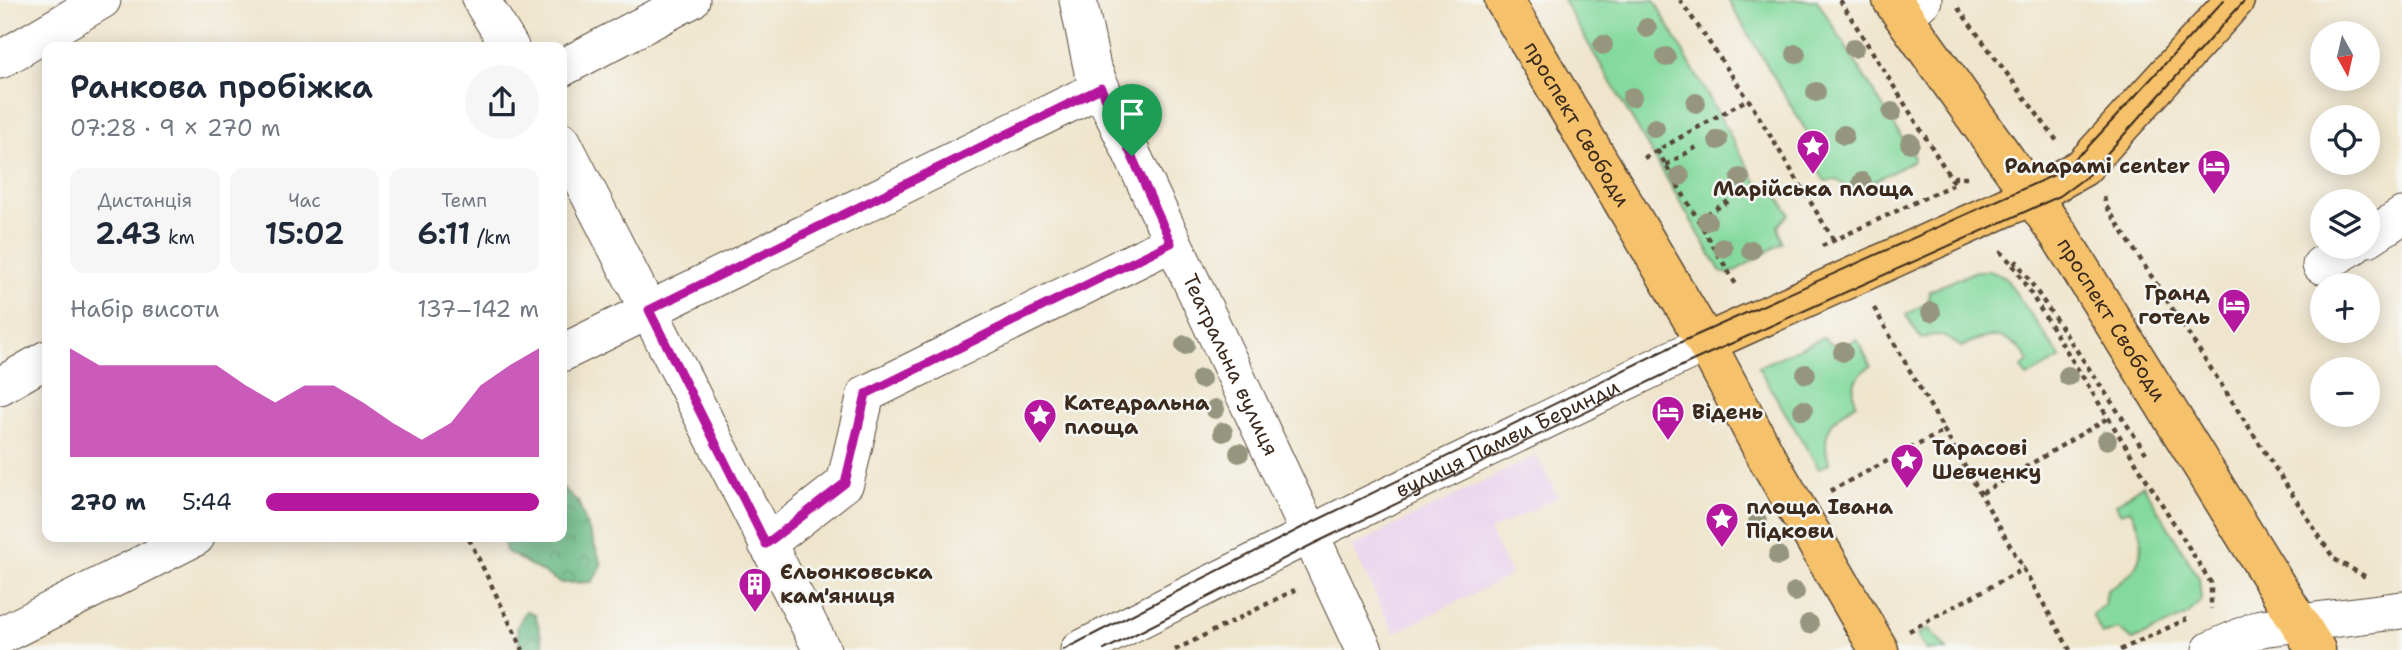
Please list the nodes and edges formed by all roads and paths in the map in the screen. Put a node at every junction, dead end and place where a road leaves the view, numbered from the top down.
1 (102, 0) edge
2 (481, 0) edge
3 (691, 0) edge
4 (1078, 0) edge
5 (1504, 0) edge
6 (1680, 0) edge
7 (1840, 0) edge
8 (1952, 0) edge
9 (2235, 0) edge
10 (1906, 6) edge
11 (58, 11) edge
12 (507, 42) edge
13 (0, 60) edge
14 (567, 65) edge
15 (1101, 88) junction
16 (1748, 99) junction
17 (1700, 145) dead end
18 (2062, 148) dead end
19 (1657, 150) junction
20 (567, 151) edge
21 (1644, 158) dead end
22 (1666, 165) junction
23 (1955, 184) dead end
24 (2033, 195) junction
25 (2104, 195) dead end
26 (1731, 200) dead end
27 (2402, 216) edge
28 (1698, 219) junction
29 (2380, 230) edge
30 (1171, 243) junction
31 (2331, 259) edge
32 (2321, 265) dead end
33 (1855, 275) junction
34 (1738, 288) dead end
35 (649, 310) junction
36 (1706, 343) junction
37 (567, 351) edge
38 (42, 362) edge
39 (0, 386) edge
40 (2108, 418) junction
41 (1946, 429) junction
42 (2150, 458) dead end
43 (1982, 493) junction
44 (1825, 495) dead end
45 (1309, 535) junction
46 (186, 542) edge
47 (470, 542) edge
48 (766, 544) junction
49 (2025, 568) junction
50 (2367, 578) dead end
51 (1302, 586) dead end
52 (2402, 610) edge
53 (2201, 613) dead end
54 (2189, 618) dead end
55 (0, 636) edge
56 (2308, 636) edge
57 (1884, 646) edge
58 (523, 650) edge
59 (822, 650) edge
60 (1079, 650) edge
61 (1175, 650) edge
62 (1364, 650) edge
63 (2070, 650) edge
64 (2120, 650) edge
65 (2211, 650) edge

1 - 11 street
2 - 12 street
3 - 14 street
4 - 15 street, Театральна вулиця
5 - 36 main road, проспект Свободи
6 - 16 path
7 - 23 path
8 - 18 path
9 - 24 main road
10 - 24 main road, проспект Свободи
11 - 13 street
15 - 30 street, Театральна вулиця
15 - 35 street
16 - 19 path
16 - 33 path
17 - 22 path
19 - 21 path
19 - 22 path
20 - 35 street
22 - 28 path
24 - 33 main road
24 - 56 main road, проспект Свободи
25 - 50 path
26 - 28 path
27 - 29 street
28 - 34 path
30 - 45 street, Театральна вулиця
30 - 48 street
31 - 32 street
33 - 36 main road
33 - 41 path
35 - 37 street
35 - 48 street
36 - 45 street, вулиця Памви Беринди
36 - 57 main road, проспект Свободи
38 - 39 street
40 - 42 path
40 - 43 path
40 - 53 path
41 - 43 path
41 - 44 path
43 - 49 path
45 - 60 street
45 - 62 street, Театральна вулиця
46 - 55 street
47 - 58 path
48 - 59 street
49 - 57 path
49 - 63 path
51 - 61 path
52 - 56 street
54 - 64 path
56 - 65 street

